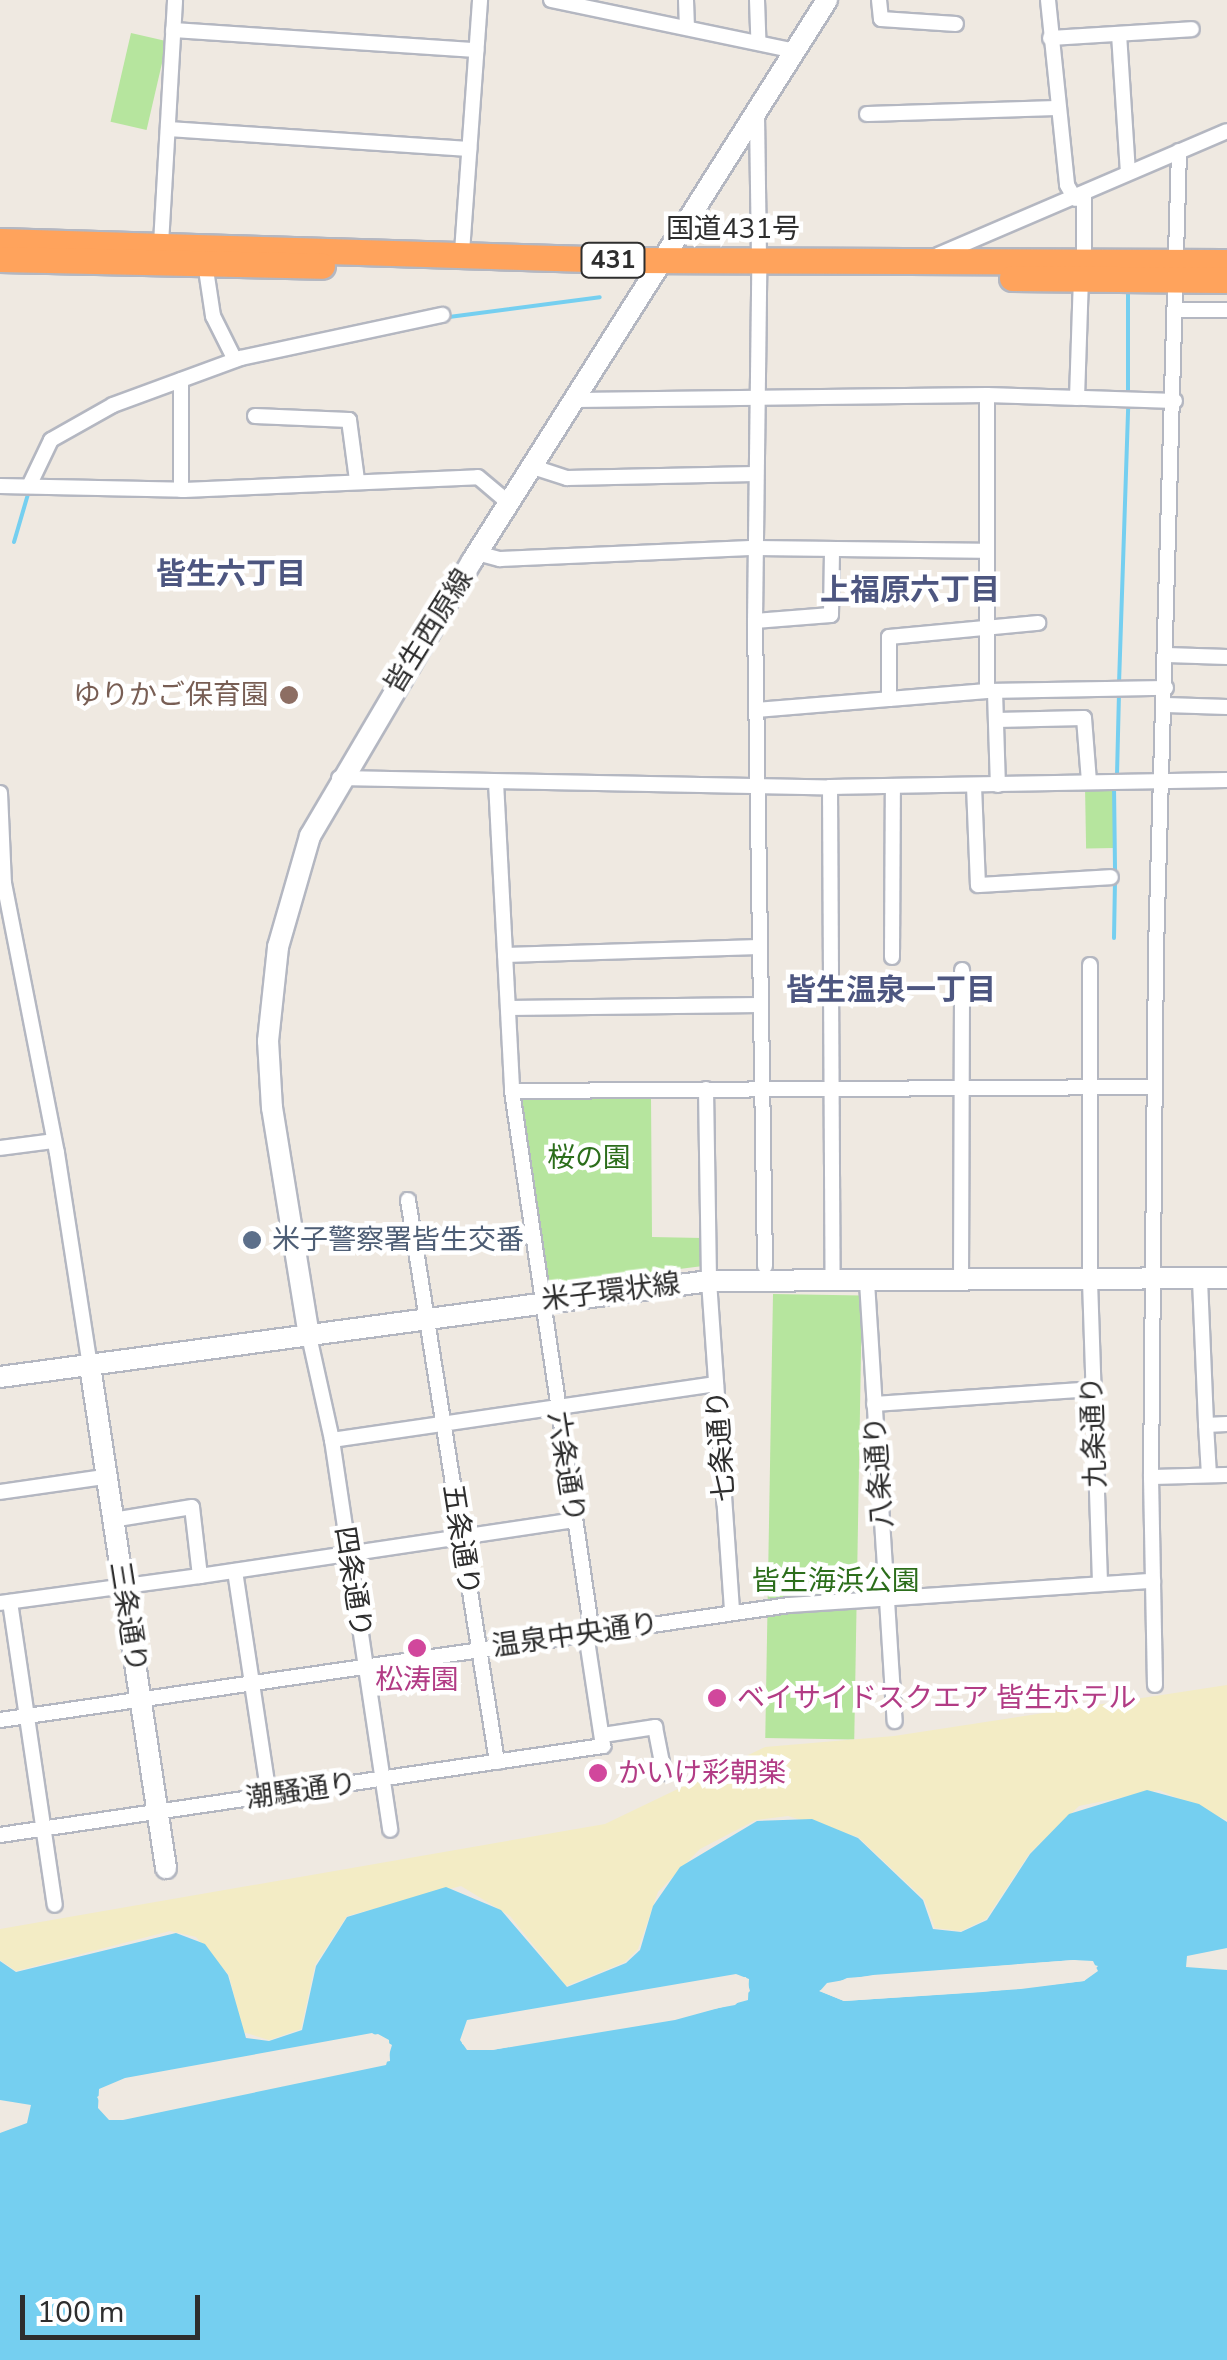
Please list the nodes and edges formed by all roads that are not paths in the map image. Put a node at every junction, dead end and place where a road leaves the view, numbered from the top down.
1 (175, 0) edge
2 (480, 0) edge
3 (551, 0) edge
4 (686, 0) edge
5 (756, 0) edge
6 (827, 0) edge
7 (879, 0) edge
8 (1048, 0) edge
9 (956, 24) dead end
10 (687, 25) junction
11 (173, 30) junction
12 (1192, 30) dead end
13 (1119, 34) junction
14 (758, 38) junction
15 (1050, 38) junction
16 (476, 50) junction
17 (795, 51) junction
18 (1057, 108) junction
19 (867, 114) dead end
20 (756, 115) junction
21 (168, 129) junction
22 (1227, 132) edge
23 (469, 149) junction
24 (1178, 151) junction
25 (1128, 174) junction
26 (1080, 197) junction
27 (0, 241) edge
28 (161, 244) junction
29 (462, 252) junction
30 (0, 259) edge
31 (924, 261) junction
32 (1227, 262) edge
33 (206, 263) junction
34 (659, 266) junction
35 (759, 266) junction
36 (1082, 270) junction
37 (1177, 272) junction
38 (1227, 280) edge
39 (1176, 310) junction
40 (1227, 310) edge
41 (442, 315) dead end
42 (234, 360) junction
43 (181, 380) junction
44 (987, 396) junction
45 (1077, 398) junction
46 (576, 400) junction
47 (1174, 401) junction
48 (754, 402) junction
49 (255, 416) dead end
50 (534, 467) junction
51 (755, 474) junction
52 (357, 480) junction
53 (0, 486) edge
54 (29, 486) junction
55 (181, 490) junction
56 (510, 504) junction
57 (756, 548) junction
58 (832, 549) junction
59 (986, 550) junction
60 (477, 553) junction
61 (755, 621) junction
62 (1038, 623) dead end
63 (986, 624) junction
64 (1167, 656) junction
65 (1227, 656) edge
66 (1166, 688) junction
67 (991, 692) junction
68 (889, 700) junction
69 (1166, 705) junction
70 (1227, 707) edge
71 (756, 710) junction
72 (996, 720) junction
73 (339, 778) junction
74 (1163, 778) junction
75 (1227, 780) edge
76 (1089, 781) junction
77 (496, 782) junction
78 (998, 785) junction
79 (757, 786) junction
80 (974, 786) junction
81 (830, 787) junction
82 (893, 787) junction
83 (0, 793) edge
84 (1111, 877) dead end
85 (759, 947) junction
86 (505, 955) junction
87 (892, 957) dead end
88 (1090, 965) dead end
89 (962, 970) dead end
90 (760, 1004) junction
91 (508, 1008) junction
92 (961, 1087) junction
93 (1090, 1087) junction
94 (1155, 1087) junction
95 (762, 1088) junction
96 (836, 1088) junction
97 (706, 1090) junction
98 (512, 1091) junction
99 (54, 1140) junction
100 (0, 1148) edge
101 (408, 1200) dead end
102 (765, 1266) dead end
103 (1227, 1278) edge
104 (1200, 1280) junction
105 (709, 1281) junction
106 (833, 1281) junction
107 (1090, 1281) junction
108 (866, 1282) junction
109 (961, 1282) junction
110 (1151, 1282) junction
111 (539, 1301) junction
112 (425, 1318) junction
113 (309, 1336) junction
114 (90, 1366) junction
115 (0, 1378) edge
116 (716, 1384) junction
117 (1092, 1388) junction
118 (874, 1404) junction
119 (556, 1409) junction
120 (1206, 1424) junction
121 (1227, 1424) edge
122 (442, 1426) junction
123 (332, 1440) junction
124 (1227, 1475) edge
125 (104, 1476) junction
126 (1209, 1476) junction
127 (1151, 1478) junction
128 (0, 1492) edge
129 (112, 1520) junction
130 (574, 1520) junction
131 (460, 1538) junction
132 (349, 1554) junction
133 (234, 1571) junction
134 (200, 1576) junction
135 (1153, 1581) junction
136 (1100, 1583) junction
137 (122, 1588) junction
138 (888, 1596) junction
139 (5, 1603) edge
140 (732, 1612) junction
141 (589, 1633) junction
142 (479, 1650) junction
143 (366, 1667) junction
144 (252, 1684) junction
145 (1155, 1684) dead end
146 (141, 1701) junction
147 (26, 1716) junction
148 (0, 1720) edge
149 (895, 1721) dead end
150 (603, 1741) junction
151 (497, 1762) junction
152 (664, 1773) dead end
153 (382, 1779) junction
154 (269, 1796) junction
155 (156, 1811) junction
156 (42, 1828) junction
157 (390, 1830) dead end
158 (0, 1835) edge
159 (166, 1868) dead end
160 (55, 1905) dead end

1 - 11 street
2 - 16 street
3 - 10 street
4 - 10 street
5 - 14 street
6 - 17 main road, 皆生西原線
7 - 9 street
8 - 15 street
10 - 14 street
11 - 16 street
11 - 21 street
12 - 13 street
13 - 15 street
13 - 25 street
14 - 17 street
15 - 18 street
16 - 23 street
17 - 20 main road, 皆生西原線
18 - 19 street
18 - 26 street
20 - 34 main road, 皆生西原線
20 - 35 street
21 - 23 street
21 - 28 street
22 - 24 street
23 - 29 street
24 - 25 street
24 - 37 street
25 - 26 street
26 - 31 street
26 - 36 street
27 - 28 highway, 国道431号 / 431
28 - 29 highway, 国道431号 / 431
29 - 34 highway, 国道431号 / 431
30 - 33 highway, 国道431号 / 431
31 - 35 highway, 国道431号 / 431
31 - 36 highway, 国道431号 / 431
32 - 37 highway, 国道431号 / 431
33 - 34 highway, 国道431号 / 431
33 - 42 street
34 - 35 highway, 国道431号 / 431
34 - 46 main road, 皆生西原線
35 - 36 highway, 国道431号 / 431
35 - 48 street
36 - 37 highway, 国道431号 / 431
36 - 45 street
37 - 38 highway, 国道431号 / 431
37 - 39 street
39 - 40 street
39 - 47 street
41 - 42 street
42 - 43 street
43 - 54 street
43 - 55 street
44 - 45 street
44 - 48 street
44 - 59 street
45 - 47 street
46 - 48 street
46 - 50 main road, 皆生西原線
47 - 64 street
48 - 51 street
49 - 52 street
50 - 51 street
50 - 56 main road, 皆生西原線
51 - 57 street
52 - 55 street
52 - 56 street
53 - 54 street
54 - 55 street
56 - 60 main road, 皆生西原線
57 - 58 street
57 - 60 street
57 - 61 street
58 - 59 street
58 - 61 street
59 - 63 street
60 - 73 main road, 皆生西原線
61 - 71 street
62 - 63 street
63 - 67 street
63 - 68 street
64 - 65 street
64 - 66 street
66 - 67 street
66 - 69 street
67 - 68 street
67 - 72 street
68 - 71 street
69 - 70 street
69 - 74 street
71 - 79 street
72 - 76 street
72 - 78 street
73 - 77 street
73 - 113 main road, 皆生西原線
74 - 75 street
74 - 76 street
74 - 94 street
76 - 78 street
77 - 79 street
77 - 86 street, 六条通り
78 - 80 street
79 - 81 street
79 - 85 street
80 - 82 street
80 - 84 street
81 - 82 street
81 - 96 street
82 - 87 street
83 - 99 street
85 - 86 street
85 - 90 street
86 - 91 street, 六条通り
88 - 93 street, 九条通り
89 - 92 street
90 - 91 street
90 - 95 street
91 - 98 street, 六条通り
92 - 93 street
92 - 96 street
92 - 109 street
93 - 94 street
93 - 107 street, 九条通り
94 - 110 street
95 - 96 street
95 - 97 street
95 - 102 street
96 - 106 street
97 - 98 street
97 - 105 street, 七条通り
98 - 111 street, 六条通り
99 - 100 street
99 - 114 street
101 - 112 street, 五条通り
103 - 104 main road, 米子環状線
104 - 110 main road, 米子環状線
104 - 120 street
105 - 106 main road, 米子環状線
105 - 111 main road, 米子環状線
105 - 116 street, 七条通り
106 - 108 main road, 米子環状線
107 - 109 main road, 米子環状線
107 - 110 main road, 米子環状線
107 - 117 street, 九条通り
108 - 109 main road, 米子環状線
108 - 118 street, 八条通り
110 - 127 street
111 - 112 main road, 米子環状線
111 - 119 street, 六条通り
112 - 113 main road, 米子環状線
112 - 122 street, 五条通り
113 - 114 main road, 米子環状線
113 - 123 street, 四条通り
114 - 115 main road, 米子環状線
114 - 125 main road, 三条通り
116 - 119 street
116 - 140 street, 七条通り
117 - 118 street
117 - 136 street, 九条通り
118 - 138 street, 八条通り
119 - 122 street
119 - 130 street, 六条通り
120 - 121 street
120 - 126 street
122 - 123 street
122 - 131 street, 五条通り
123 - 132 street, 四条通り
124 - 126 street
125 - 128 street
125 - 129 main road, 三条通り
126 - 127 street
127 - 135 street
129 - 134 street
129 - 137 main road, 三条通り
130 - 131 street
130 - 141 street, 六条通り
131 - 132 street
131 - 142 street, 五条通り
132 - 133 street
132 - 143 street, 四条通り
133 - 134 street
133 - 144 street
134 - 137 street
135 - 136 street, 温泉中央通り
135 - 145 street
136 - 138 street, 温泉中央通り
137 - 139 street
137 - 146 main road, 三条通り
138 - 140 street, 温泉中央通り
138 - 149 street, 八条通り
139 - 147 street
140 - 141 street, 温泉中央通り
141 - 142 street, 温泉中央通り
141 - 150 street, 六条通り
142 - 143 street, 温泉中央通り
142 - 151 street, 五条通り
143 - 144 street, 温泉中央通り
143 - 153 street, 四条通り
144 - 146 street, 温泉中央通り
144 - 154 street
146 - 147 street, 温泉中央通り
146 - 155 main road, 三条通り
147 - 148 street, 温泉中央通り
147 - 156 street
150 - 151 street, 潮騒通り
150 - 152 street, 潮騒通り
151 - 153 street, 潮騒通り
153 - 154 street, 潮騒通り
153 - 157 street, 四条通り
154 - 155 street, 潮騒通り
155 - 156 street, 潮騒通り
155 - 159 main road, 三条通り
156 - 158 street, 潮騒通り
156 - 160 street

